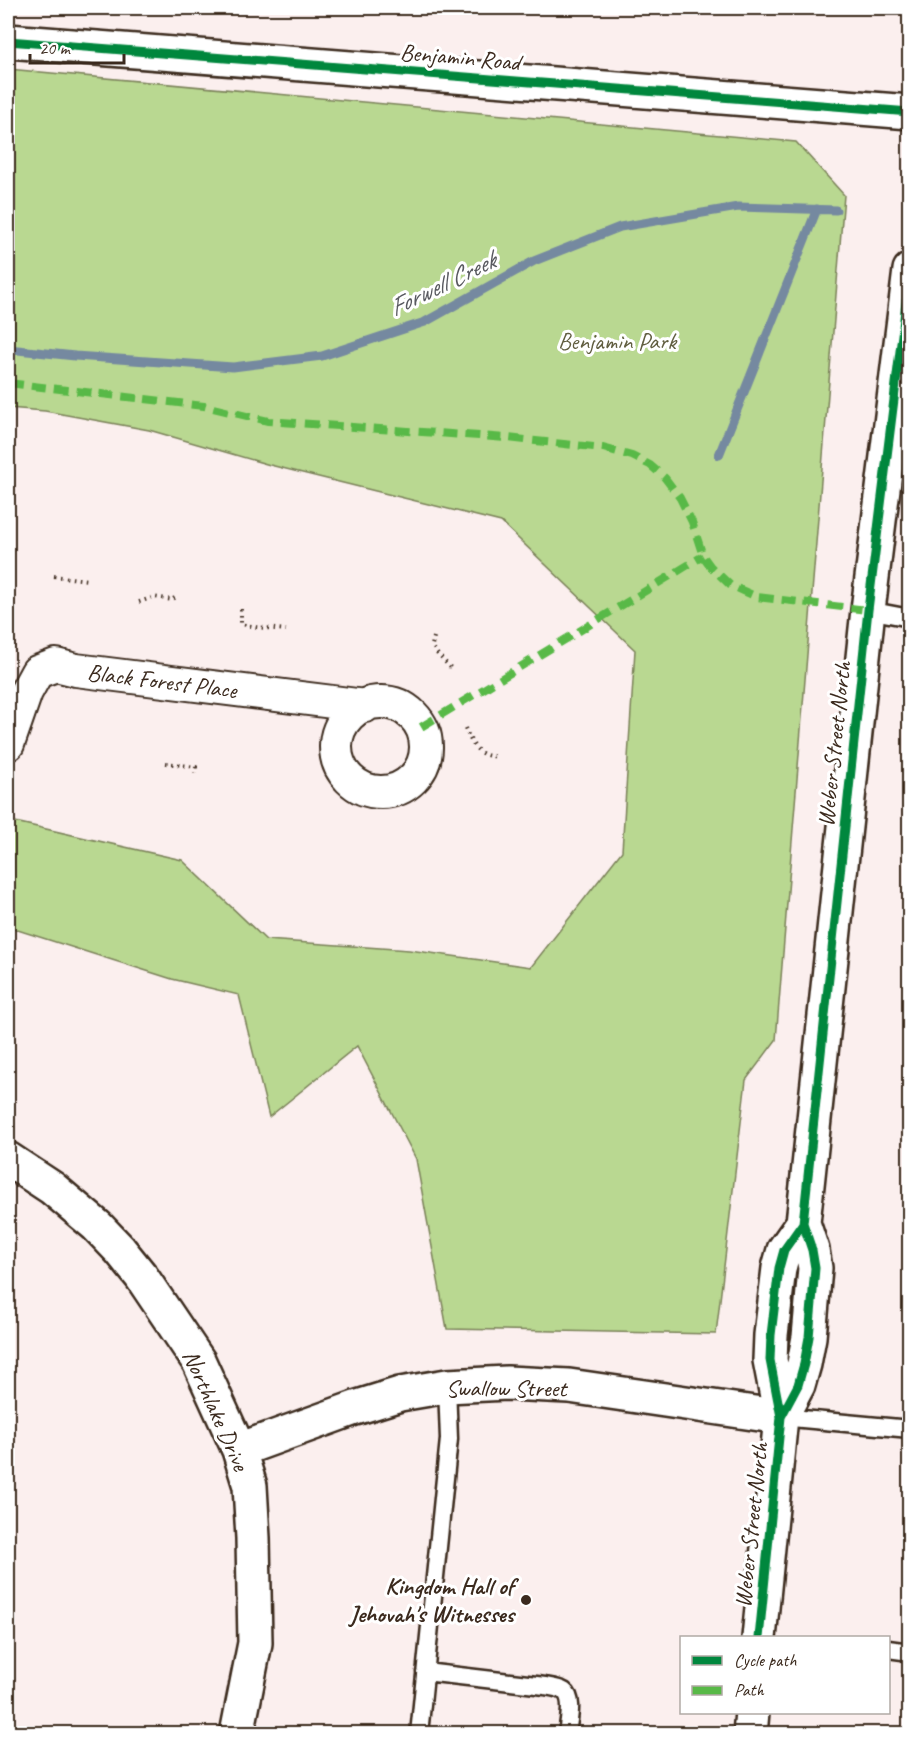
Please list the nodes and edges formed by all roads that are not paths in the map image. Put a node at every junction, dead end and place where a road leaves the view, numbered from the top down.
1 (8, 40) edge
2 (909, 112) edge
3 (909, 270) edge
4 (868, 610) junction
5 (909, 618) edge
6 (365, 705) dead end
7 (8, 744) edge
8 (8, 1160) edge
9 (447, 1386) junction
10 (781, 1417) junction
11 (909, 1429) edge
12 (239, 1450) junction
13 (762, 1636) edge
14 (890, 1649) edge
15 (909, 1652) edge
16 (425, 1672) junction
17 (752, 1714) edge
18 (237, 1734) edge
19 (418, 1734) edge
20 (567, 1734) edge
21 (750, 1734) edge

1 - 2 street, Benjamin Road
3 - 4 street, Weber Street North
4 - 5 lane
4 - 10 street, Weber Street North
6 - 7 street, Black Forest Place
8 - 12 street, Northlake Drive
9 - 10 street, Swallow Street
9 - 12 street, Swallow Street
9 - 16 lane
10 - 11 lane
10 - 13 street, Weber Street North
12 - 18 street, Northlake Drive
14 - 15 lane
16 - 19 lane
16 - 20 lane
17 - 21 street

